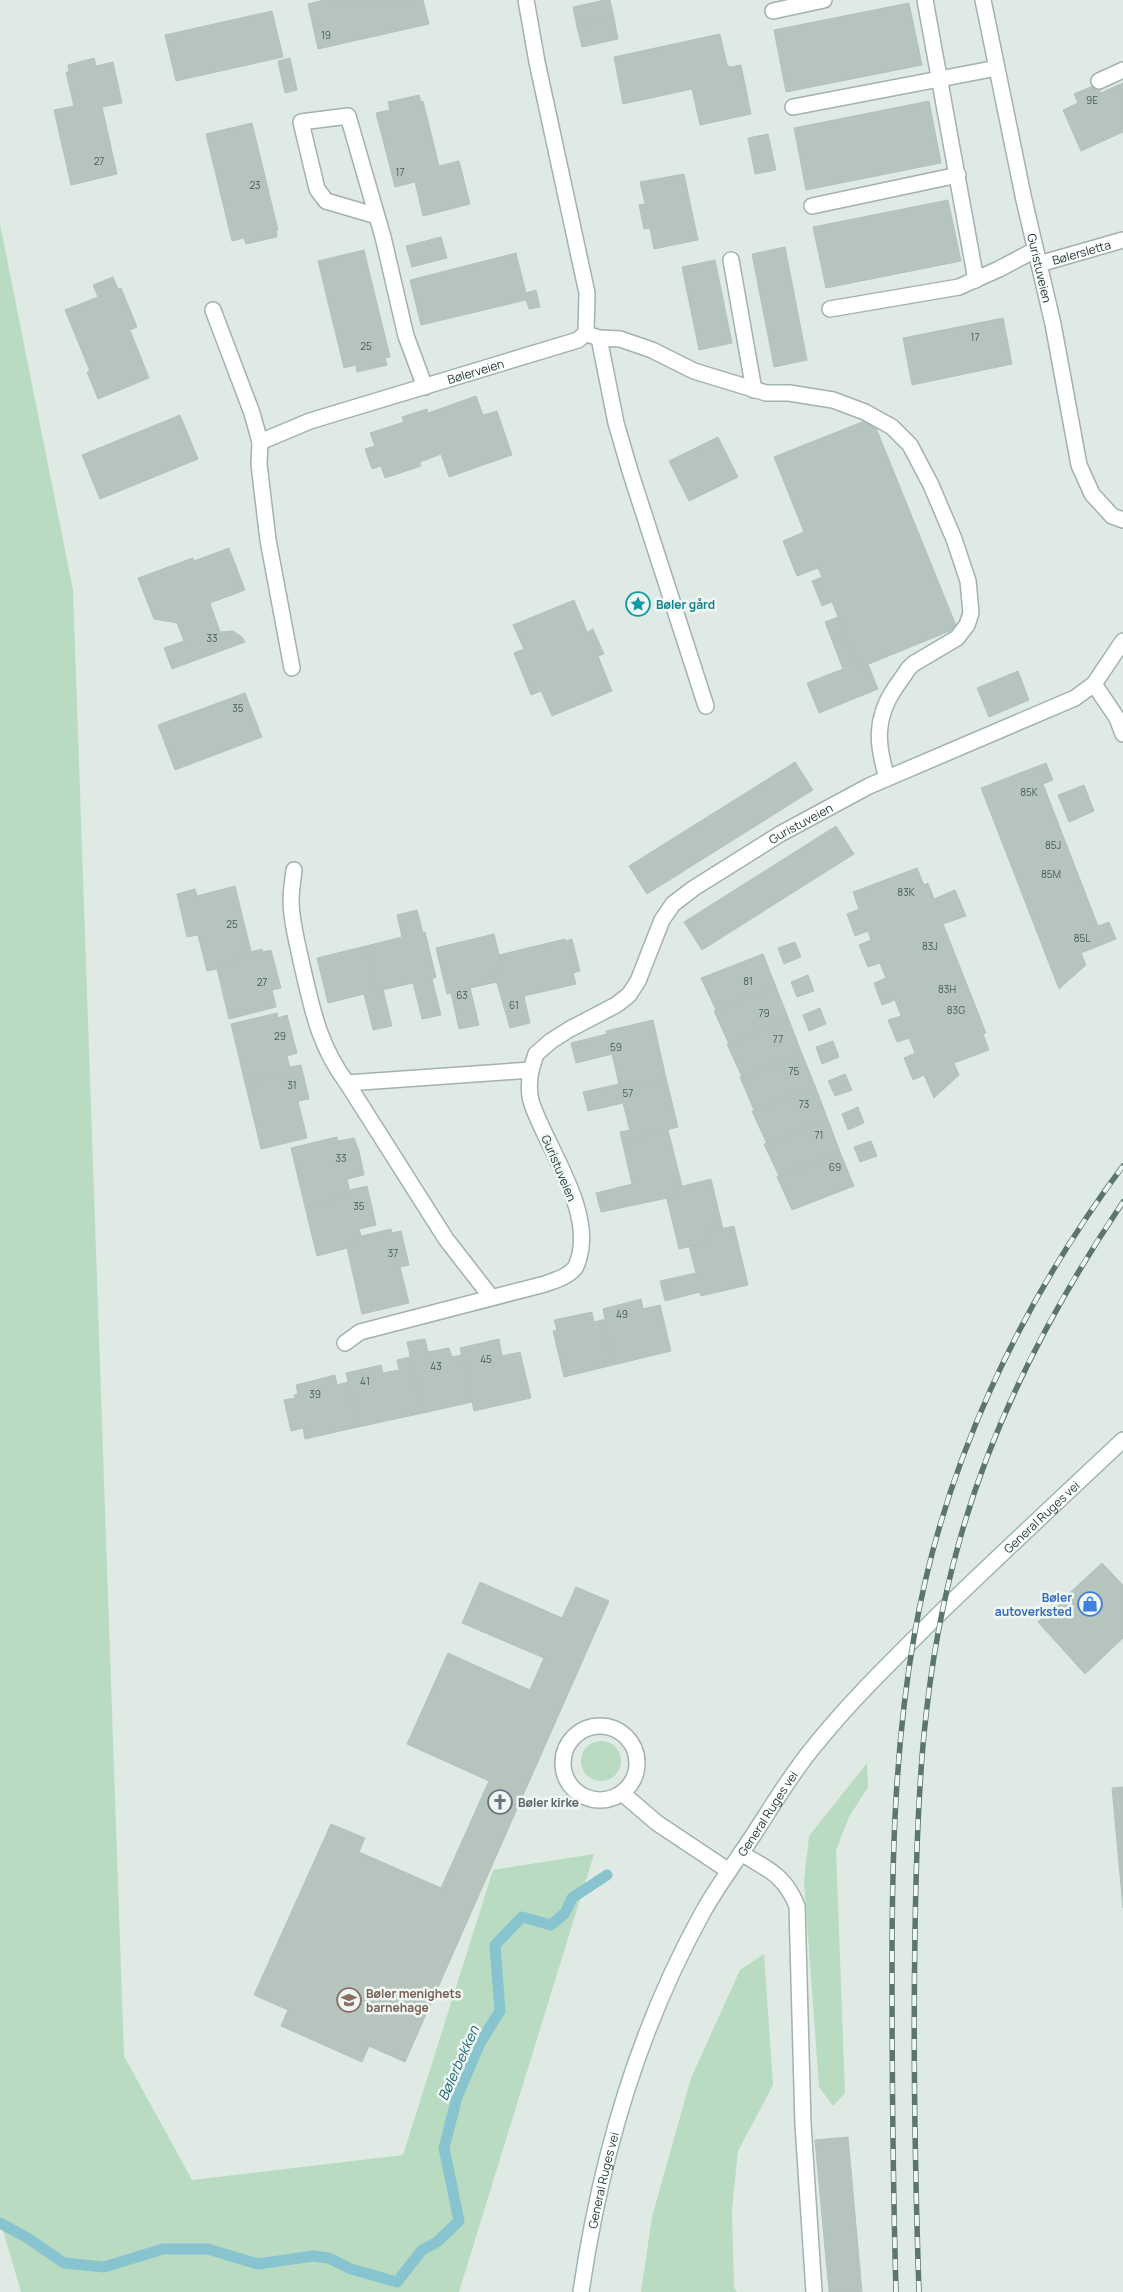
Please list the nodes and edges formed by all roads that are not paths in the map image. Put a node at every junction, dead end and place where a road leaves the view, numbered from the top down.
1 (526, 0) edge
2 (824, 0) edge
3 (925, 0) edge
4 (983, 0) edge
5 (773, 11) dead end
6 (997, 68) junction
7 (1123, 70) edge
8 (939, 79) junction
9 (1099, 81) dead end
10 (793, 107) dead end
11 (958, 175) junction
12 (812, 206) dead end
13 (377, 216) junction
14 (1123, 240) edge
15 (1037, 257) junction
16 (731, 260) dead end
17 (976, 280) junction
18 (830, 309) dead end
19 (213, 310) dead end
20 (592, 336) junction
21 (424, 387) junction
22 (754, 390) junction
23 (260, 442) junction
24 (1123, 520) edge
25 (1123, 641) edge
26 (292, 668) dead end
27 (1094, 684) junction
28 (706, 706) dead end
29 (1123, 734) edge
30 (887, 778) junction
31 (294, 870) dead end
32 (532, 1070) junction
33 (347, 1083) junction
34 (491, 1298) junction
35 (345, 1343) dead end
36 (1123, 1440) edge
37 (622, 1793) junction
38 (741, 1854) junction
39 (729, 1871) junction
40 (581, 2292) edge
41 (814, 2292) edge

1 - 20 main road
2 - 5 main road
3 - 8 main road
4 - 6 main road, Guristuveien
6 - 8 main road
6 - 15 main road, Guristuveien
7 - 9 main road
8 - 10 main road
8 - 11 main road
11 - 12 main road
11 - 17 main road
13 - 13 main road
13 - 21 main road
14 - 15 main road, Bølersletta
15 - 17 main road, Bølersletta
15 - 24 main road, Guristuveien
16 - 22 main road
17 - 18 main road, Bølersletta
19 - 23 main road
20 - 21 main road, Bølerveien
20 - 22 main road
20 - 28 main road
21 - 23 main road, Bølerveien
22 - 30 main road
23 - 26 main road
25 - 27 main road, Guristuveien
27 - 29 main road
27 - 30 main road, Guristuveien
30 - 32 main road, Guristuveien
31 - 33 main road
32 - 33 main road
32 - 34 main road, Guristuveien
33 - 34 main road
34 - 35 main road, Guristuveien
36 - 38 main road, General Ruges vei
37 - 37 main road
37 - 39 main road
38 - 39 main road, General Ruges vei
38 - 41 main road
39 - 40 main road, General Ruges vei

